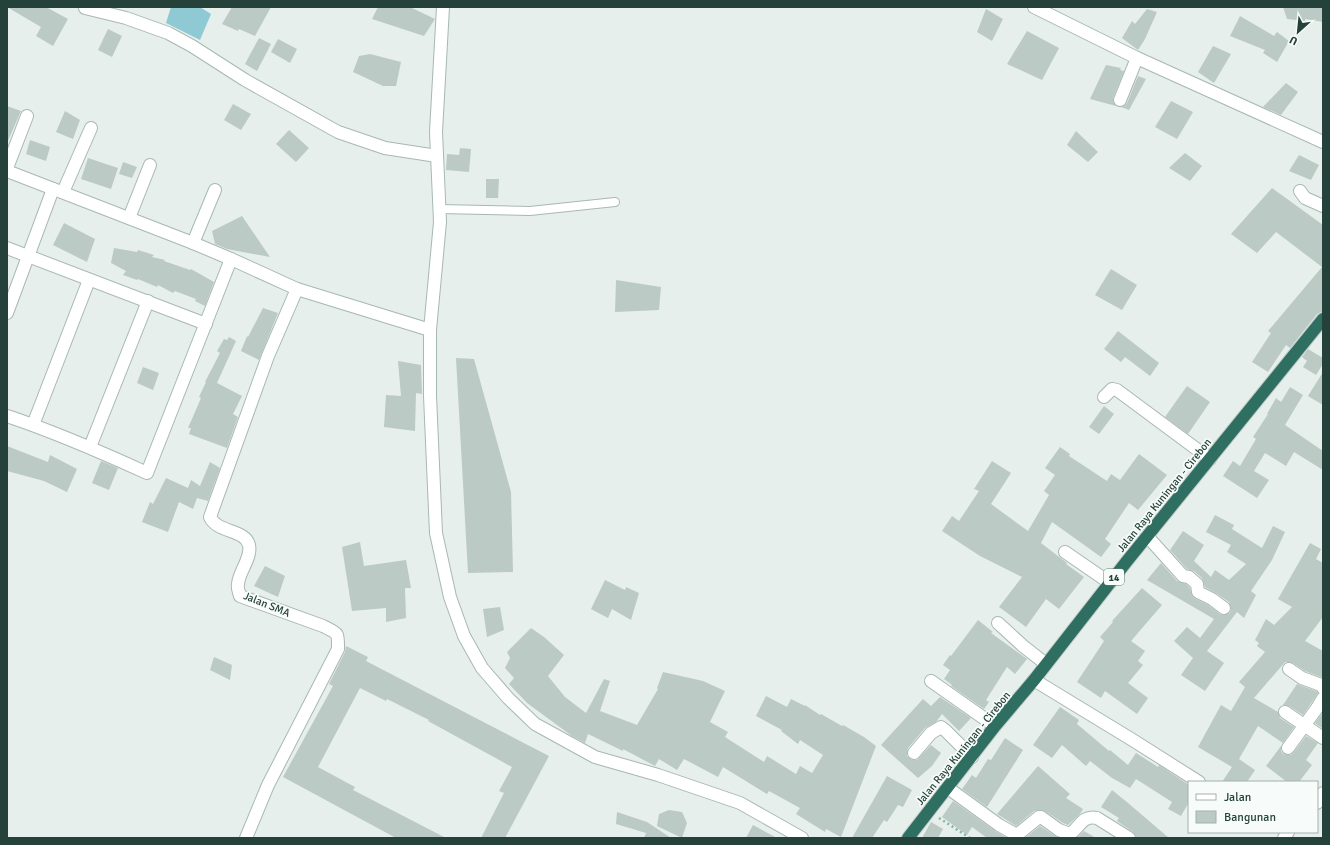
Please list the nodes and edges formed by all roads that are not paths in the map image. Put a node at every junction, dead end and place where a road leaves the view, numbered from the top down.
1 (443, 7) edge
2 (1034, 7) edge
3 (85, 8) dead end
4 (1137, 58) junction
5 (1120, 100) dead end
6 (27, 116) dead end
7 (91, 128) dead end
8 (1323, 142) edge
9 (437, 156) junction
10 (150, 165) dead end
11 (7, 168) edge
12 (7, 172) edge
13 (58, 190) junction
14 (215, 190) dead end
15 (1300, 191) dead end
16 (615, 202) dead end
17 (1323, 206) edge
18 (439, 209) junction
19 (129, 218) junction
20 (193, 243) junction
21 (7, 248) edge
22 (29, 256) junction
23 (231, 259) junction
24 (89, 280) junction
25 (297, 289) junction
26 (148, 302) junction
27 (7, 313) edge
28 (206, 324) junction
29 (1321, 325) edge
30 (430, 330) junction
31 (1104, 397) dead end
32 (7, 416) edge
33 (33, 425) junction
34 (90, 447) junction
35 (1210, 459) junction
36 (1147, 536) junction
37 (1065, 552) dead end
38 (1110, 583) junction
39 (1224, 608) dead end
40 (998, 623) dead end
41 (1046, 664) junction
42 (1288, 669) dead end
43 (1034, 680) junction
44 (931, 681) dead end
45 (1323, 688) edge
46 (1323, 698) edge
47 (1285, 712) dead end
48 (1304, 725) junction
49 (996, 726) junction
50 (1323, 738) edge
51 (1288, 748) dead end
52 (914, 753) dead end
53 (972, 757) junction
54 (1197, 781) edge
55 (948, 788) junction
56 (246, 838) edge
57 (802, 838) edge
58 (908, 838) edge
59 (1129, 838) edge

1 - 9 street
2 - 4 street
3 - 9 street
4 - 5 street
4 - 8 street
6 - 11 street
7 - 13 street
9 - 18 street
10 - 19 street
12 - 13 street
13 - 19 street
13 - 22 street
14 - 20 street
15 - 17 street
16 - 18 lane
18 - 30 street
19 - 20 street
20 - 23 street
21 - 22 street
22 - 24 street
22 - 27 street
23 - 25 street
23 - 28 street
24 - 26 street
24 - 33 street
25 - 30 street
25 - 56 street, Jalan SMA
26 - 28 street
26 - 34 street
28 - 34 street
29 - 35 highway, Jalan Raya Kuningan - Cirebon / 14
30 - 57 street
31 - 35 street
32 - 33 street
33 - 34 street
35 - 36 highway, Jalan Raya Kuningan - Cirebon / 14
36 - 38 highway, Jalan Raya Kuningan - Cirebon / 14
36 - 39 street
37 - 38 street
38 - 41 highway, Jalan Raya Kuningan - Cirebon / 14
40 - 41 street
41 - 43 highway, Jalan Raya Kuningan - Cirebon / 14
42 - 45 street
43 - 49 highway, Jalan Raya Kuningan - Cirebon / 14
43 - 54 street
44 - 49 street
46 - 48 street
47 - 48 street
48 - 50 street
48 - 51 street
49 - 53 highway, Jalan Raya Kuningan - Cirebon / 14
52 - 53 street
53 - 55 highway, Jalan Raya Kuningan - Cirebon / 14
55 - 58 highway, Jalan Raya Kuningan - Cirebon / 14
55 - 59 street

